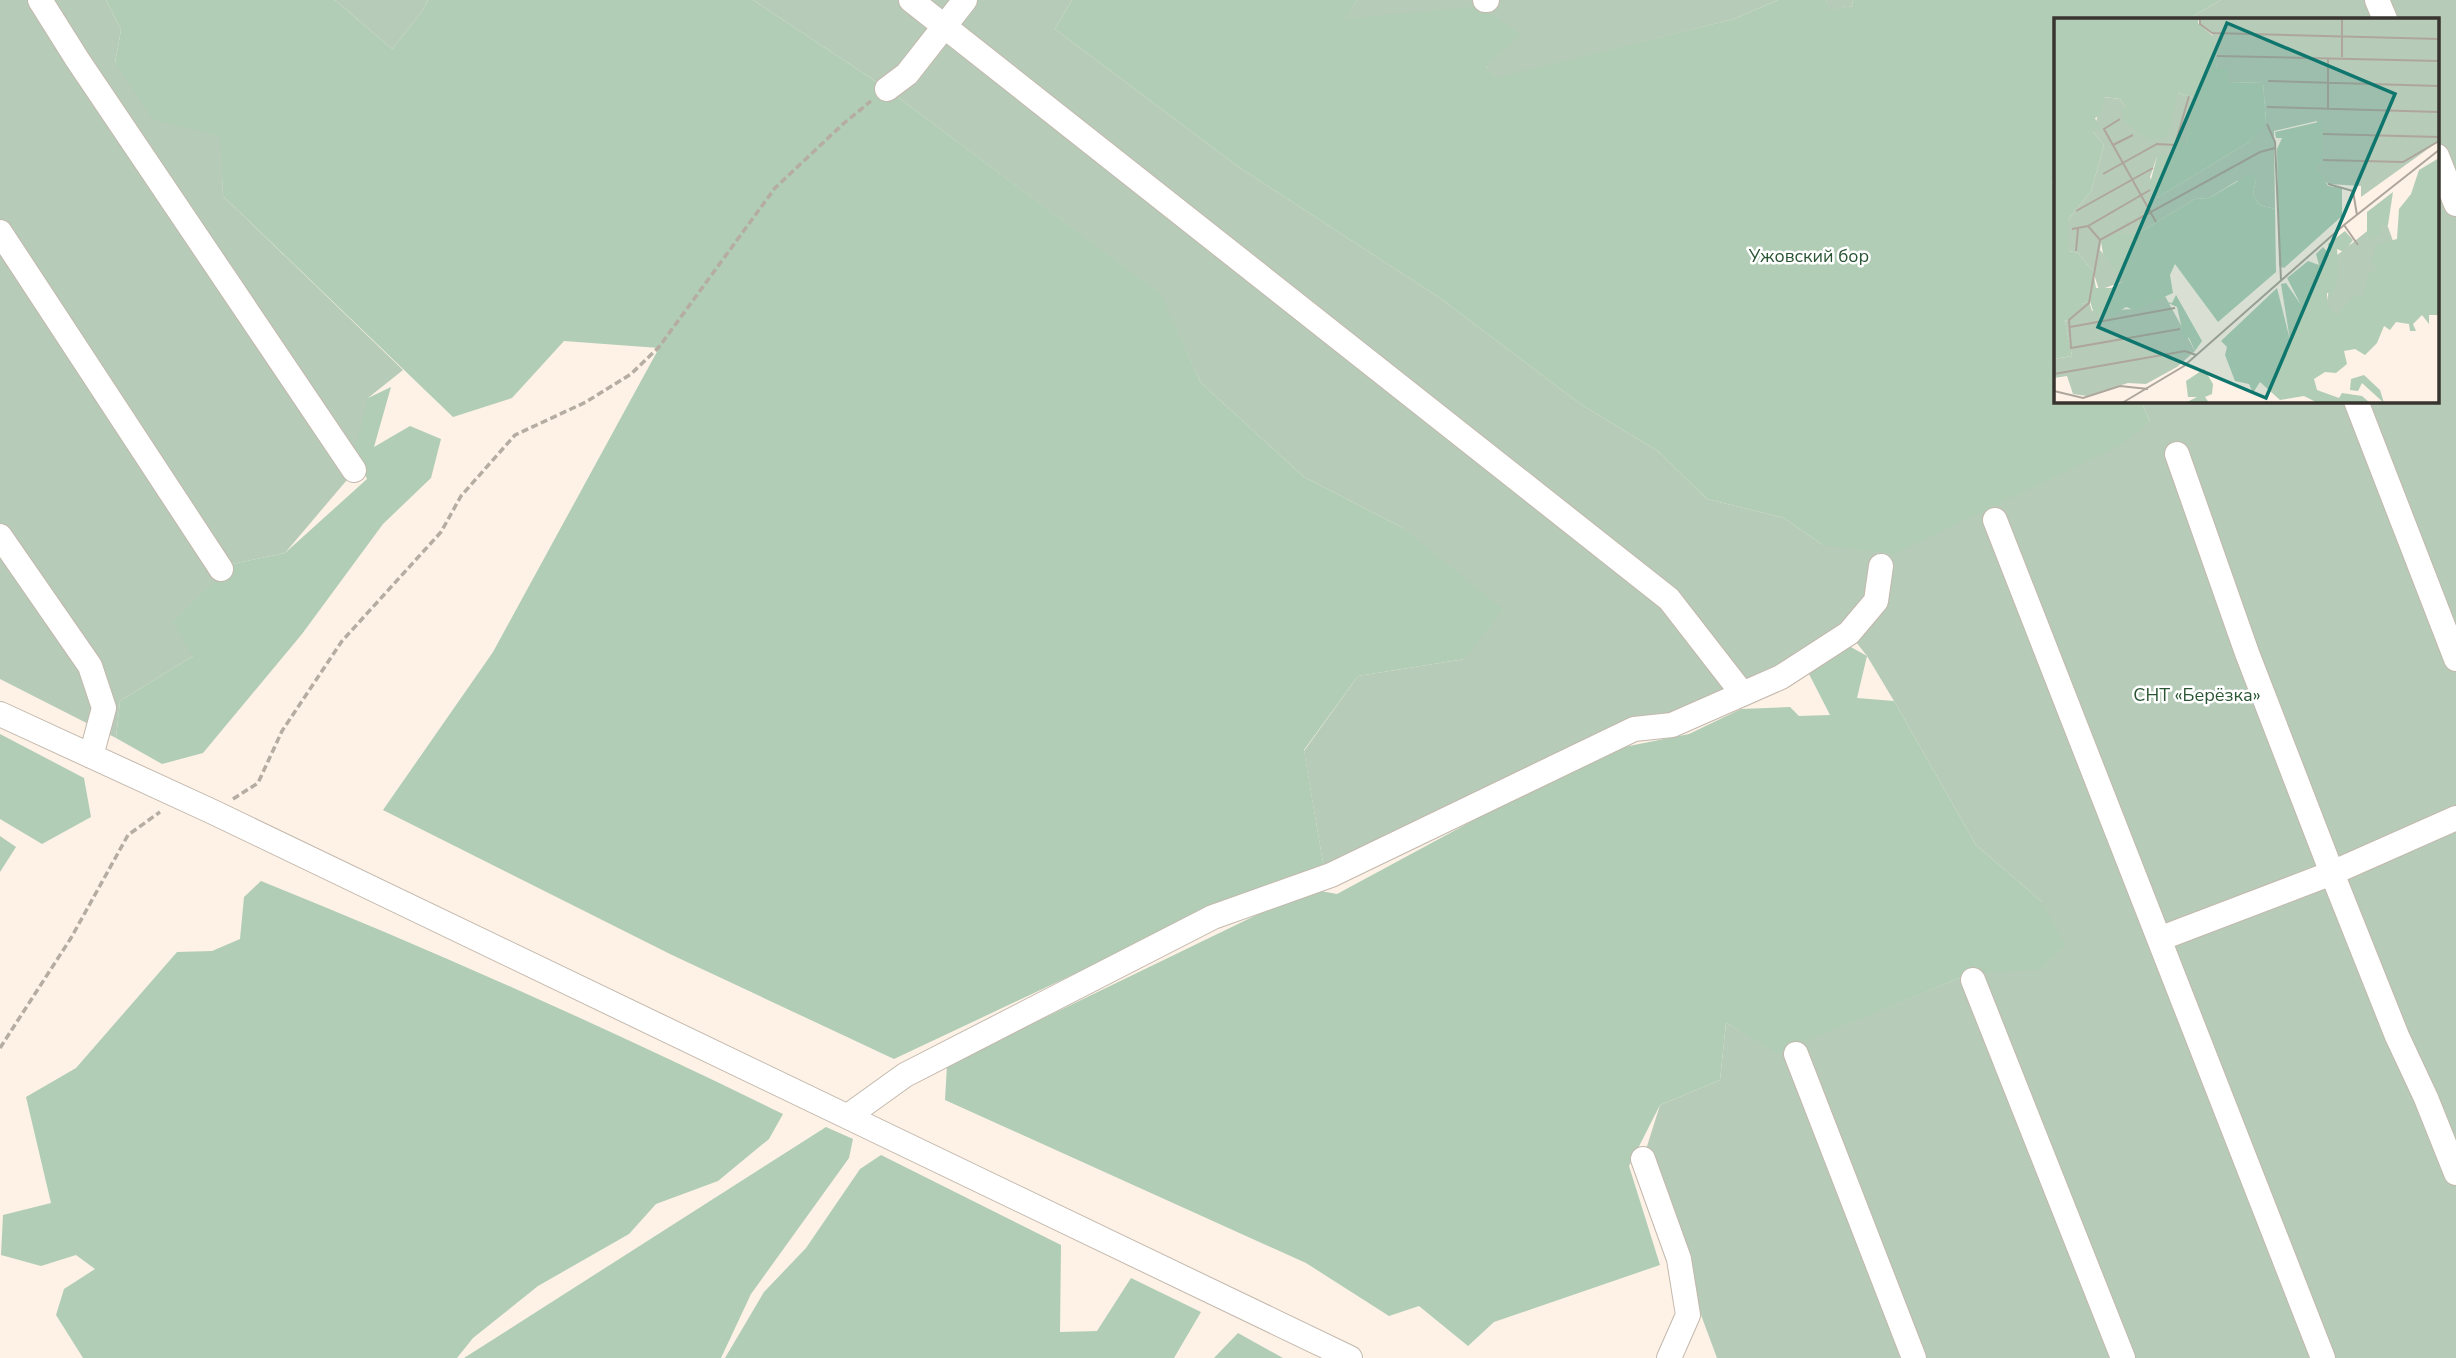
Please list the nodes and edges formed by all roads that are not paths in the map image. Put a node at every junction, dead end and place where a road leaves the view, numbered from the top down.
1 (40, 0) edge
2 (911, 0) edge
3 (965, 0) edge
4 (2377, 0) edge
5 (2385, 18) edge
6 (944, 26) junction
7 (887, 89) road end
8 (2438, 159) edge
9 (2456, 204) edge
10 (0, 232) edge
11 (2356, 402) edge
12 (2177, 454) dead end
13 (354, 470) dead end
14 (1995, 520) dead end
15 (0, 536) edge
16 (1881, 566) dead end
17 (221, 569) dead end
18 (2456, 660) edge
19 (1742, 693) junction
20 (0, 714) edge
21 (91, 756) junction
22 (2456, 818) edge
23 (2332, 873) junction
24 (2159, 939) junction
25 (1973, 980) dead end
26 (1796, 1054) dead end
27 (848, 1116) junction
28 (1643, 1159) dead end
29 (2456, 1173) edge
30 (1350, 1358) edge
31 (1669, 1358) edge
32 (1914, 1358) edge
33 (2123, 1358) edge
34 (2323, 1358) edge

1 - 13 street
2 - 6 street
3 - 6 street
4 - 5 street
6 - 7 street
6 - 19 street
8 - 9 street
10 - 17 street
11 - 18 street
12 - 23 street
14 - 24 street
15 - 21 street
16 - 19 street
19 - 27 street
20 - 21 street
21 - 27 street
22 - 23 street
23 - 24 street
23 - 29 street
24 - 34 street
25 - 33 street
26 - 32 street
27 - 30 street
28 - 31 street

